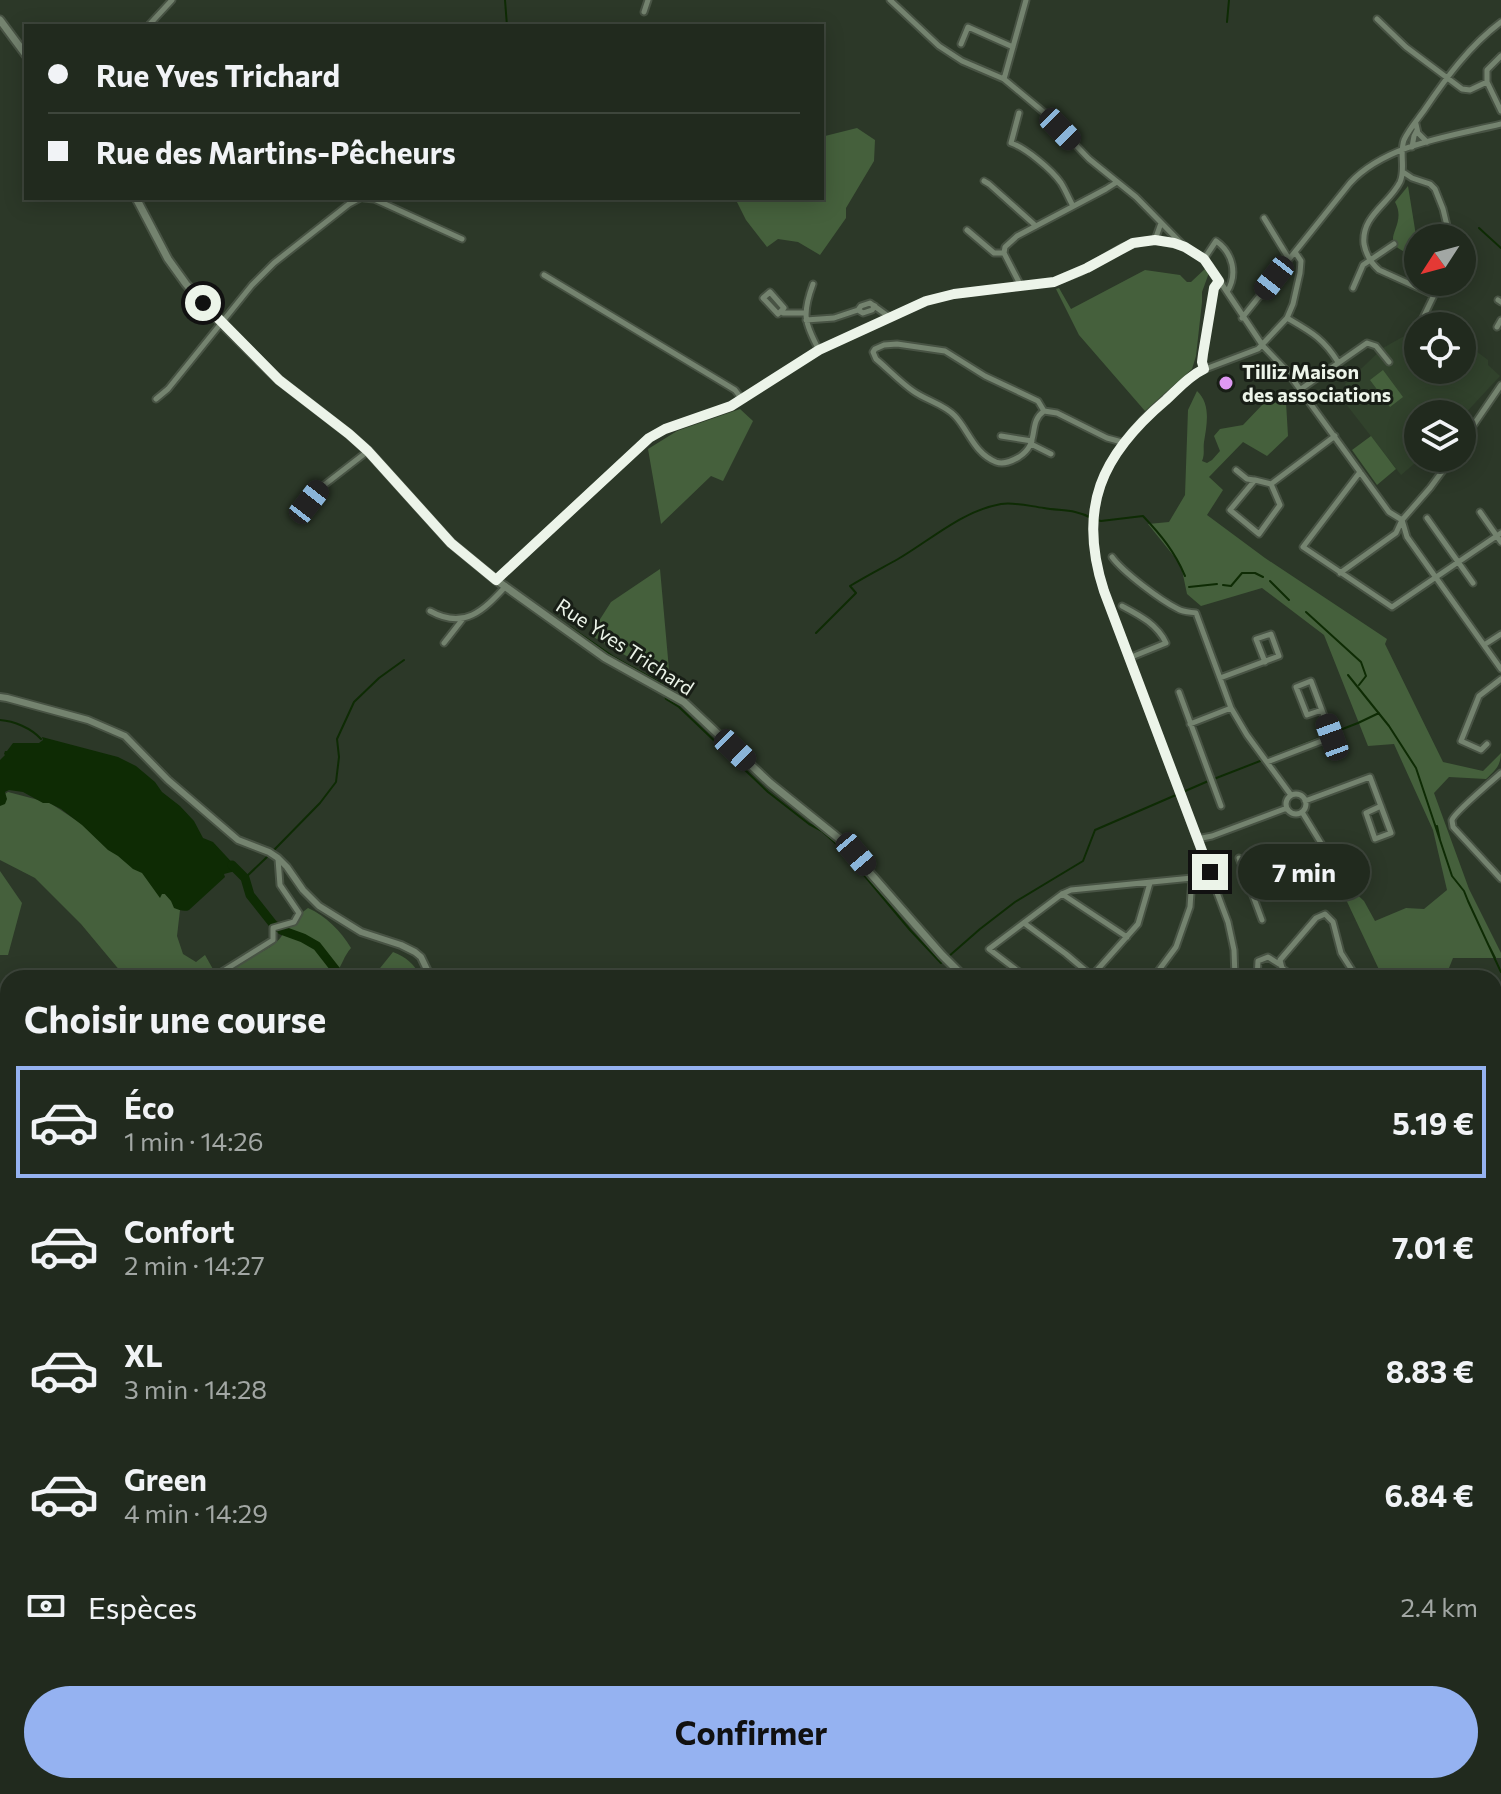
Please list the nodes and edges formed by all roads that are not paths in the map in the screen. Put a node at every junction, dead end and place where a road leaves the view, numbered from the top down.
1 (172, 0) edge
2 (648, 0) edge
3 (890, 0) edge
4 (1026, 0) edge
5 (644, 12) dead end
6 (1377, 19) dead end
7 (0, 20) edge
8 (1501, 22) edge
9 (150, 24) edge
10 (961, 44) dead end
11 (1013, 47) junction
12 (24, 52) edge
13 (1501, 56) edge
14 (1447, 78) junction
15 (1004, 79) junction
16 (1487, 82) junction
17 (1498, 96) edge
18 (1501, 111) edge
19 (1019, 113) dead end
20 (1501, 124) edge
21 (1416, 126) junction
22 (1428, 142) junction
23 (1412, 147) junction
24 (1402, 150) junction
25 (1403, 172) junction
26 (984, 181) dead end
27 (1117, 182) junction
28 (137, 200) edge
29 (358, 200) edge
30 (376, 200) edge
31 (1073, 206) junction
32 (1264, 218) dead end
33 (1160, 221) junction
34 (1447, 224) edge
35 (1036, 226) junction
36 (967, 230) dead end
37 (462, 239) dead end
38 (1155, 240) junction
39 (1394, 244) dead end
40 (1185, 247) junction
41 (1295, 252) junction
42 (1004, 253) junction
43 (1204, 259) junction
44 (1289, 259) junction
45 (1369, 260) junction
46 (544, 275) dead end
47 (1219, 281) junction
48 (1404, 282) edge
49 (813, 284) dead end
50 (1021, 286) junction
51 (1353, 288) dead end
52 (1226, 293) junction
53 (781, 311) dead end
54 (806, 316) junction
55 (889, 317) junction
56 (1242, 318) junction
57 (1287, 318) junction
58 (1501, 320) edge
59 (221, 323) junction
60 (1497, 327) dead end
61 (1263, 346) junction
62 (819, 350) junction
63 (1338, 362) junction
64 (1389, 362) dead end
65 (1204, 369) junction
66 (1501, 385) edge
67 (1301, 389) junction
68 (156, 399) dead end
69 (742, 399) junction
70 (1044, 411) junction
71 (1476, 422) edge
72 (1001, 436) dead end
73 (1335, 436) junction
74 (1122, 442) junction
75 (1032, 443) junction
76 (368, 451) junction
77 (1051, 454) dead end
78 (1236, 470) dead end
79 (1360, 471) junction
80 (1442, 472) edge
81 (1255, 480) junction
82 (1271, 484) junction
83 (1480, 512) dead end
84 (298, 516) dead end
85 (1427, 518) dead end
86 (1402, 520) junction
87 (1500, 537) edge
88 (1112, 557) dead end
89 (1458, 561) junction
90 (1340, 573) junction
91 (1436, 577) junction
92 (496, 580) junction
93 (1473, 583) dead end
94 (506, 586) junction
95 (1122, 606) dead end
96 (430, 611) dead end
97 (462, 619) junction
98 (1501, 634) edge
99 (444, 643) dead end
100 (1484, 645) junction
101 (1129, 658) junction
102 (1265, 662) junction
103 (1501, 669) edge
104 (1220, 678) junction
105 (1501, 679) edge
106 (1179, 692) dead end
107 (0, 697) edge
108 (1231, 708) junction
109 (1322, 710) junction
110 (1190, 724) junction
111 (1487, 744) dead end
112 (1267, 762) junction
113 (1501, 773) edge
114 (1291, 795) junction
115 (1305, 801) junction
116 (1221, 806) dead end
117 (1381, 806) junction
118 (1287, 808) junction
119 (1302, 812) junction
120 (1197, 839) junction
121 (1327, 853) junction
122 (1203, 855) junction
123 (278, 858) junction
124 (1239, 858) dead end
125 (1210, 872) junction
126 (1501, 879) edge
127 (1213, 880) junction
128 (1192, 881) junction
129 (1342, 881) dead end
130 (1150, 883) junction
131 (1249, 884) junction
132 (1062, 894) junction
133 (1262, 920) dead end
134 (1024, 923) junction
135 (1127, 937) junction
136 (1280, 964) junction
137 (225, 970) edge
138 (427, 970) edge
139 (957, 970) edge
140 (1017, 970) edge
141 (1083, 970) edge
142 (1097, 970) edge
143 (1159, 970) edge
144 (1234, 970) edge
145 (1257, 970) edge
146 (1286, 970) edge
147 (1352, 970) edge

1 - 9 street
2 - 5 street
3 - 15 street
4 - 11 street
6 - 14 street
7 - 12 main road
8 - 14 street
10 - 11 street
11 - 15 street
13 - 16 street
14 - 16 street
14 - 21 street
15 - 27 street
16 - 17 street
17 - 18 street
19 - 31 street
20 - 22 street
21 - 22 street
21 - 23 street
21 - 24 street
22 - 23 street
23 - 24 street
24 - 25 street
24 - 41 street
25 - 34 street
25 - 45 street
26 - 35 street
27 - 31 street
27 - 33 street
28 - 59 main road, Rue Yves Trichard
29 - 59 street
30 - 37 street
31 - 35 street
32 - 44 street
33 - 38 street
33 - 40 street
35 - 42 street
36 - 42 street
38 - 40 street
38 - 50 street
39 - 45 street
40 - 43 street
41 - 44 street
41 - 57 street
42 - 50 street
43 - 47 street
43 - 52 street
44 - 56 street
45 - 48 street
45 - 51 street
46 - 69 street
47 - 52 street
47 - 65 street
49 - 54 street
50 - 55 street
52 - 56 street
53 - 54 street
54 - 55 street
54 - 62 street
55 - 62 street
56 - 61 street
57 - 61 street
57 - 63 street
58 - 60 street
59 - 68 street
59 - 76 main road, Rue Yves Trichard
61 - 65 street
61 - 67 street
62 - 69 street
63 - 64 street
63 - 67 street
65 - 74 street
66 - 71 street
67 - 73 street
69 - 92 street
70 - 74 street
70 - 75 street
70 - 75 street
72 - 75 street
73 - 79 street
73 - 82 street
74 - 101 street
75 - 77 street
76 - 84 street
76 - 92 main road, Rue Yves Trichard
78 - 81 street
79 - 86 street
79 - 90 street
80 - 86 street
81 - 82 street
81 - 82 street
83 - 87 street
85 - 89 street
86 - 90 street
86 - 91 street
87 - 89 street
88 - 104 street
89 - 91 street
89 - 93 street
90 - 91 street
91 - 100 street
92 - 94 main road, Rue Yves Trichard
94 - 97 street
94 - 139 main road, Rue Yves Trichard
95 - 101 street
96 - 97 street
97 - 99 street
98 - 100 street
100 - 103 street
101 - 120 street
102 - 102 street
102 - 104 street
104 - 108 street
105 - 111 street
106 - 110 street
107 - 123 street
108 - 110 street
108 - 112 street
109 - 109 street
109 - 112 street
110 - 116 street
112 - 114 street
113 - 126 street
114 - 115 street
114 - 118 street
115 - 117 street
115 - 119 street
117 - 117 street
118 - 119 street
118 - 120 street
119 - 121 street
120 - 122 street
121 - 129 street
121 - 131 street
122 - 125 street
122 - 128 street
123 - 137 street
123 - 138 street
124 - 131 street
125 - 127 street
125 - 128 street
127 - 128 street
127 - 144 street
128 - 130 street
128 - 143 street
130 - 132 street
130 - 135 street
131 - 133 street
132 - 134 street
132 - 135 street
134 - 140 street
134 - 141 street
135 - 142 street
136 - 145 street
136 - 146 street
136 - 147 street

